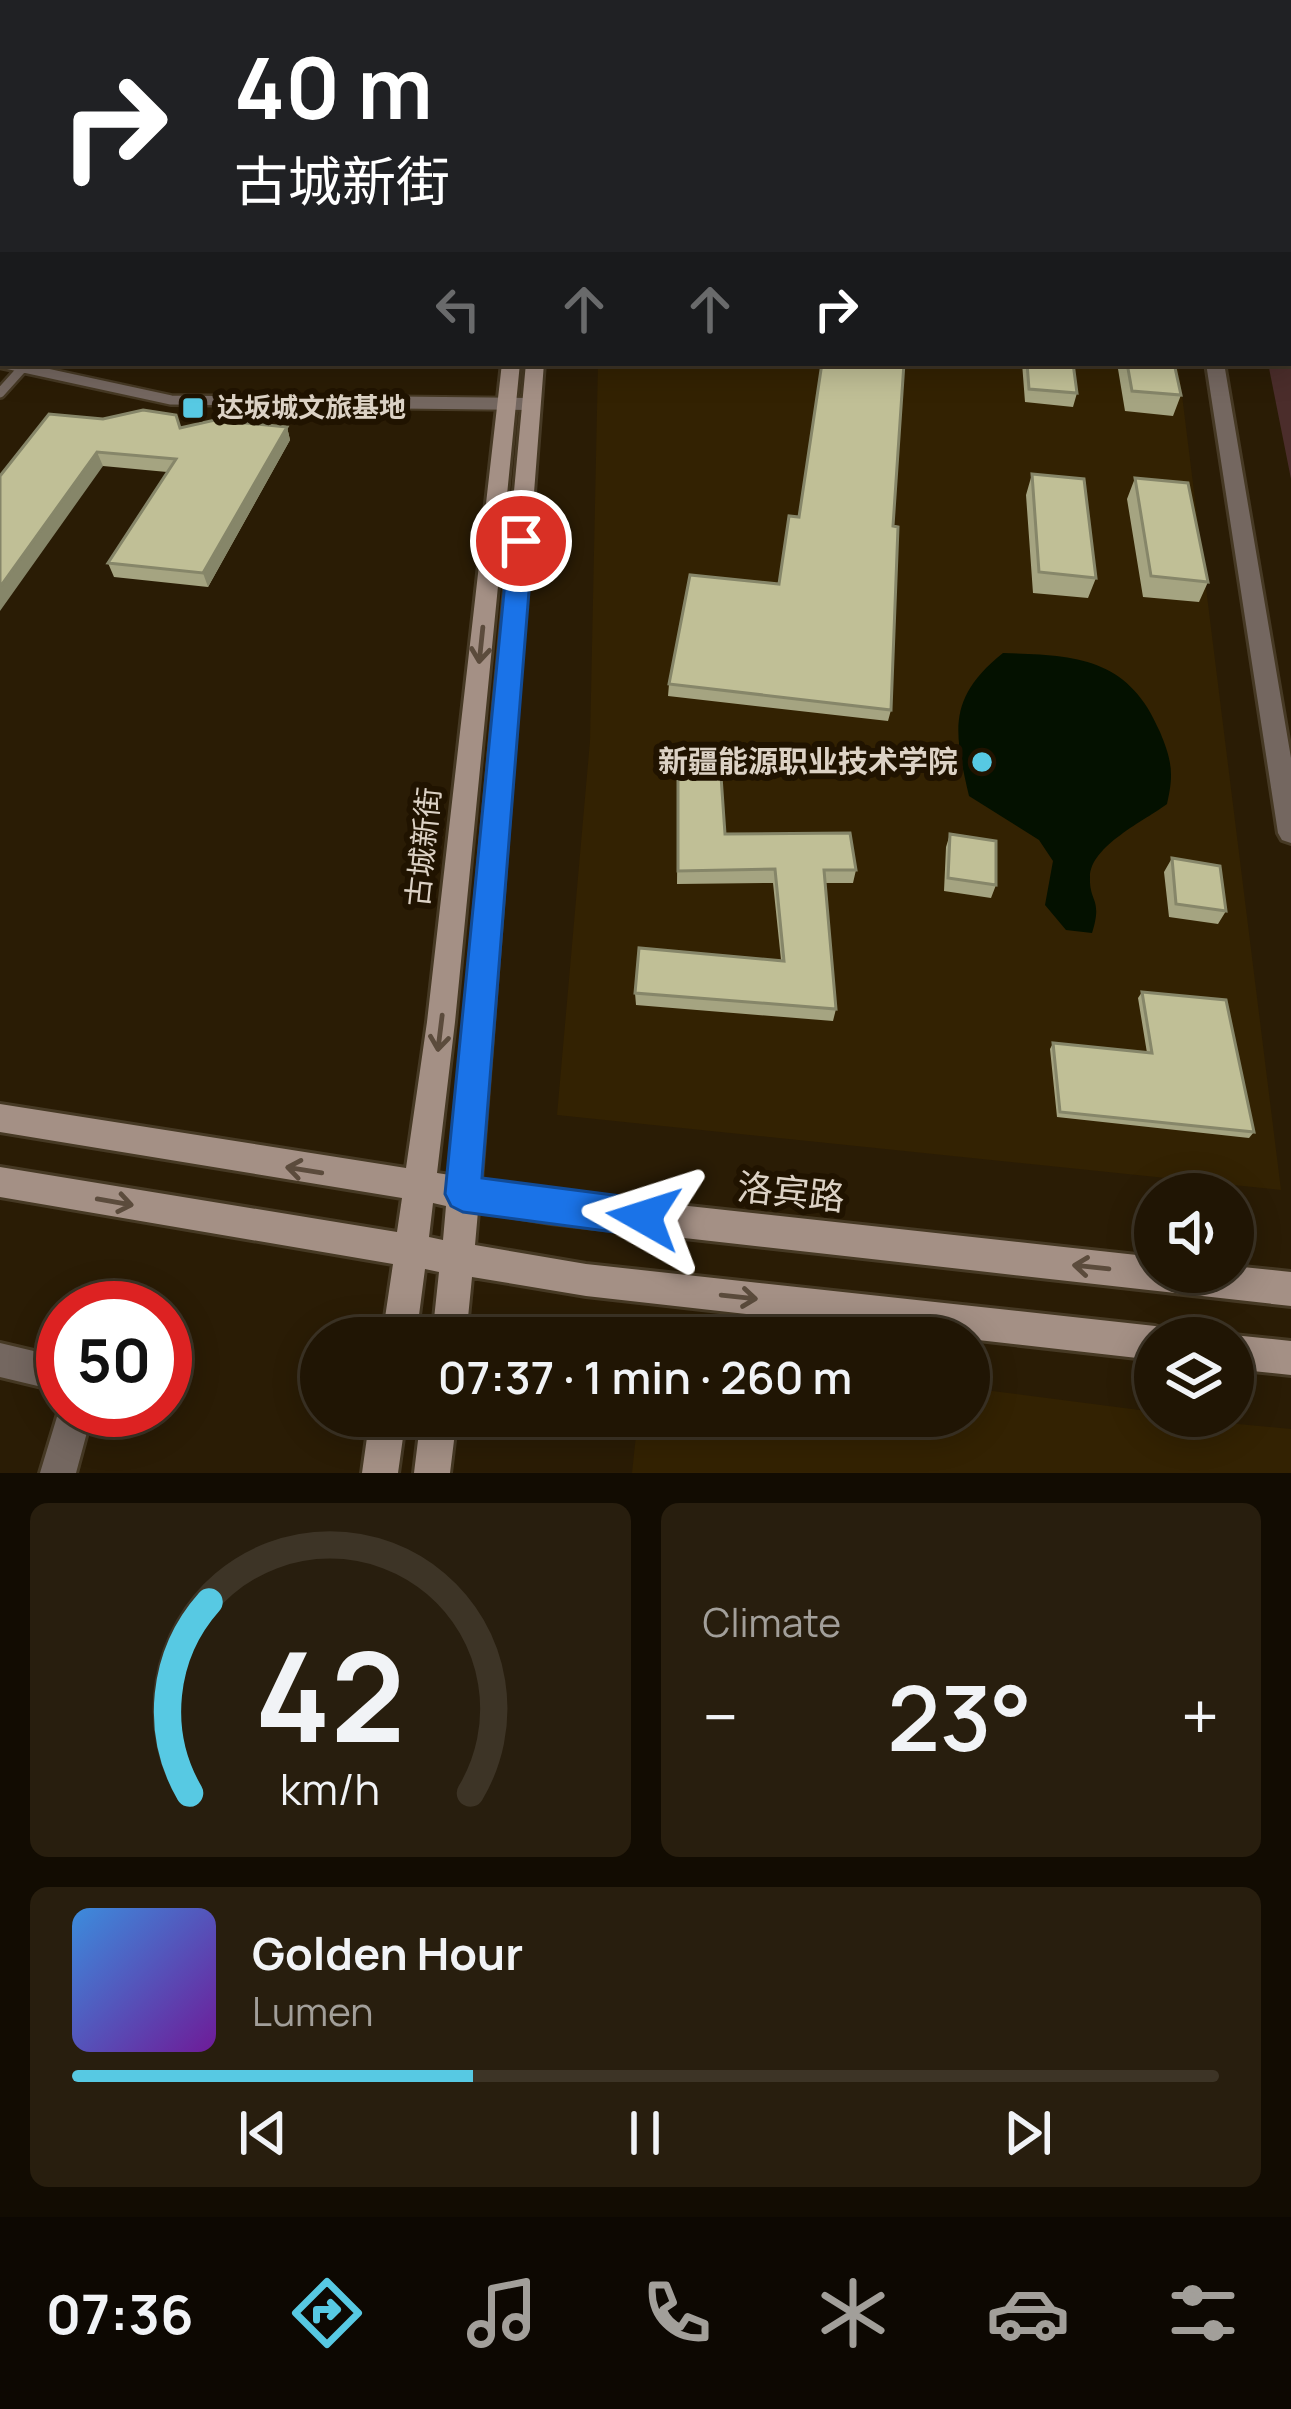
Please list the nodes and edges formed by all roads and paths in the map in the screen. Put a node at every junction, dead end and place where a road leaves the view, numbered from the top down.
1 (25, 366) edge
2 (512, 366) edge
3 (535, 366) edge
4 (1215, 366) edge
5 (0, 393) edge
6 (519, 404) junction
7 (1291, 833) edge
8 (0, 1118) edge
9 (0, 1182) edge
10 (419, 1187) junction
11 (463, 1194) junction
12 (410, 1251) junction
13 (457, 1258) junction
14 (1291, 1289) edge
15 (402, 1317) edge
16 (451, 1317) edge
17 (1134, 1341) edge
18 (1254, 1354) edge
19 (1291, 1358) edge
20 (0, 1360) edge
21 (36, 1369) edge
22 (68, 1437) edge
23 (385, 1437) edge
24 (436, 1437) edge
25 (58, 1473) edge
26 (380, 1473) edge
27 (432, 1473) edge

1 - 5 lane
1 - 6 lane
2 - 6 main road, 古城新街
3 - 6 main road, 古城新街
4 - 7 street
6 -> 10 main road, 古城新街
6 - 11 main road, 古城新街
10 -> 8 main road, 洛宾路
9 -> 12 main road
10 - 11 main road, 洛宾路
10 - 12 main road, 古城新街
11 - 13 main road, 古城新街
14 -> 11 main road, 洛宾路
12 - 13 main road
12 - 15 main road, 古城新街
13 - 16 main road, 古城新街
13 -> 17 main road
18 - 19 main road
20 - 21 street
22 - 25 street
23 - 26 main road
24 - 27 main road

